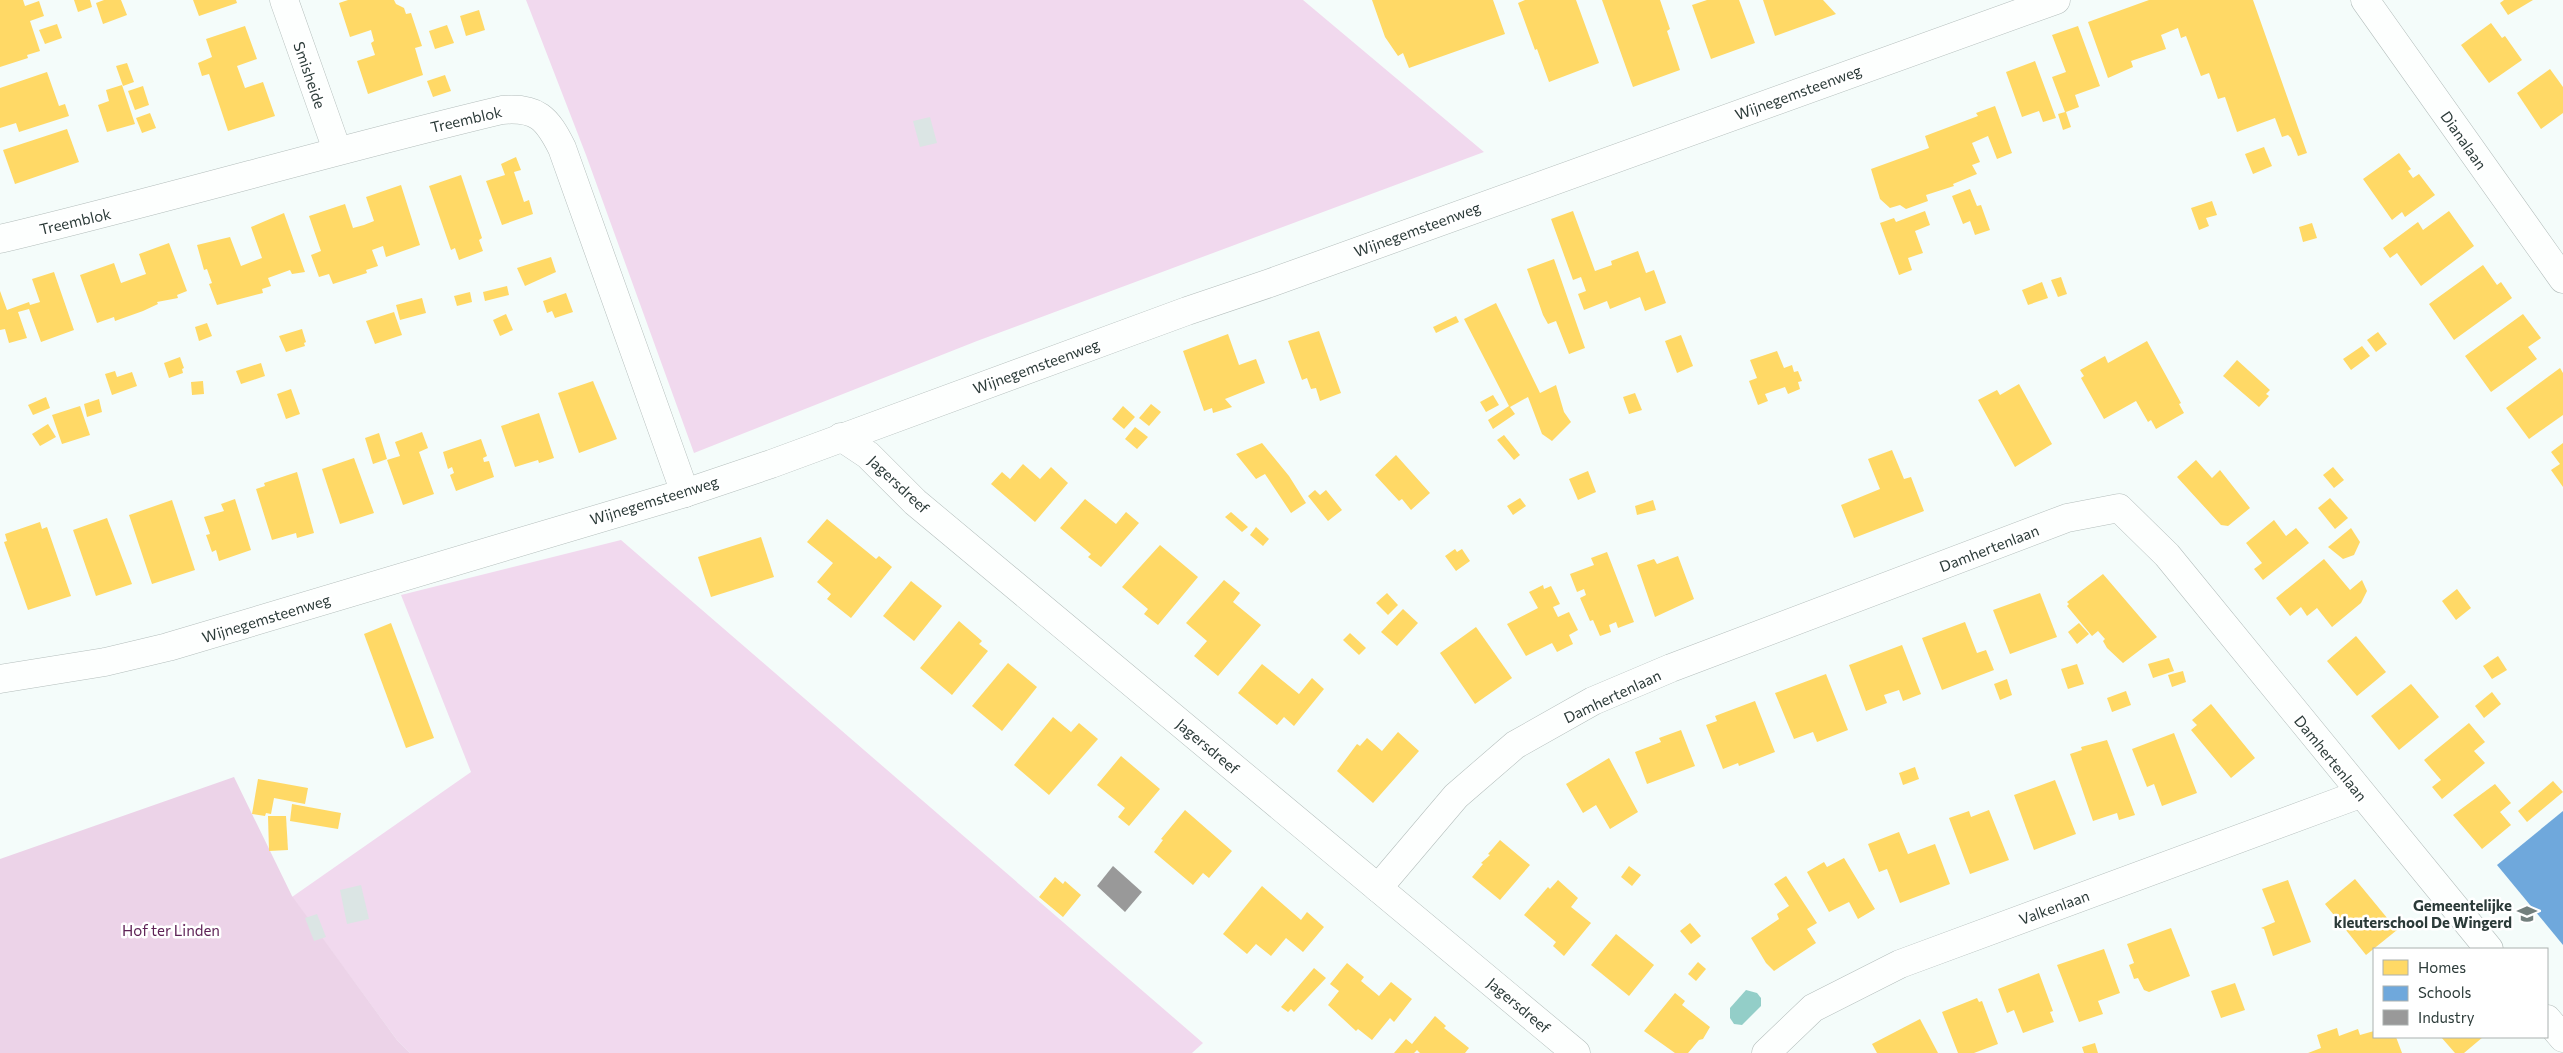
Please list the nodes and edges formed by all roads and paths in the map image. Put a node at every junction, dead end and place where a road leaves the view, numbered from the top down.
1 (284, 0) edge
2 (2056, 0) edge
3 (2365, 0) edge
4 (337, 150) junction
5 (0, 239) edge
6 (2563, 279) edge
7 (841, 437) junction
8 (684, 493) junction
9 (0, 680) edge
10 (2360, 794) junction
11 (1378, 888) junction
12 (2488, 948) edge
13 (2548, 1020) edge
14 (2563, 1038) edge
15 (1576, 1053) edge
16 (1766, 1053) edge

1 - 4 street, Smisheide
2 - 7 street, Wijnegemsteenweg
3 - 6 street, Dianalaan
4 - 5 street, Treemblok
4 - 8 street, Treemblok
7 - 8 street, Wijnegemsteenweg
7 - 11 street, Jagersdreef
8 - 9 street, Wijnegemsteenweg
10 - 11 street, Damhertenlaan
10 - 12 street, Damhertenlaan
10 - 16 street, Valkenlaan
11 - 15 street, Jagersdreef
13 - 14 street

